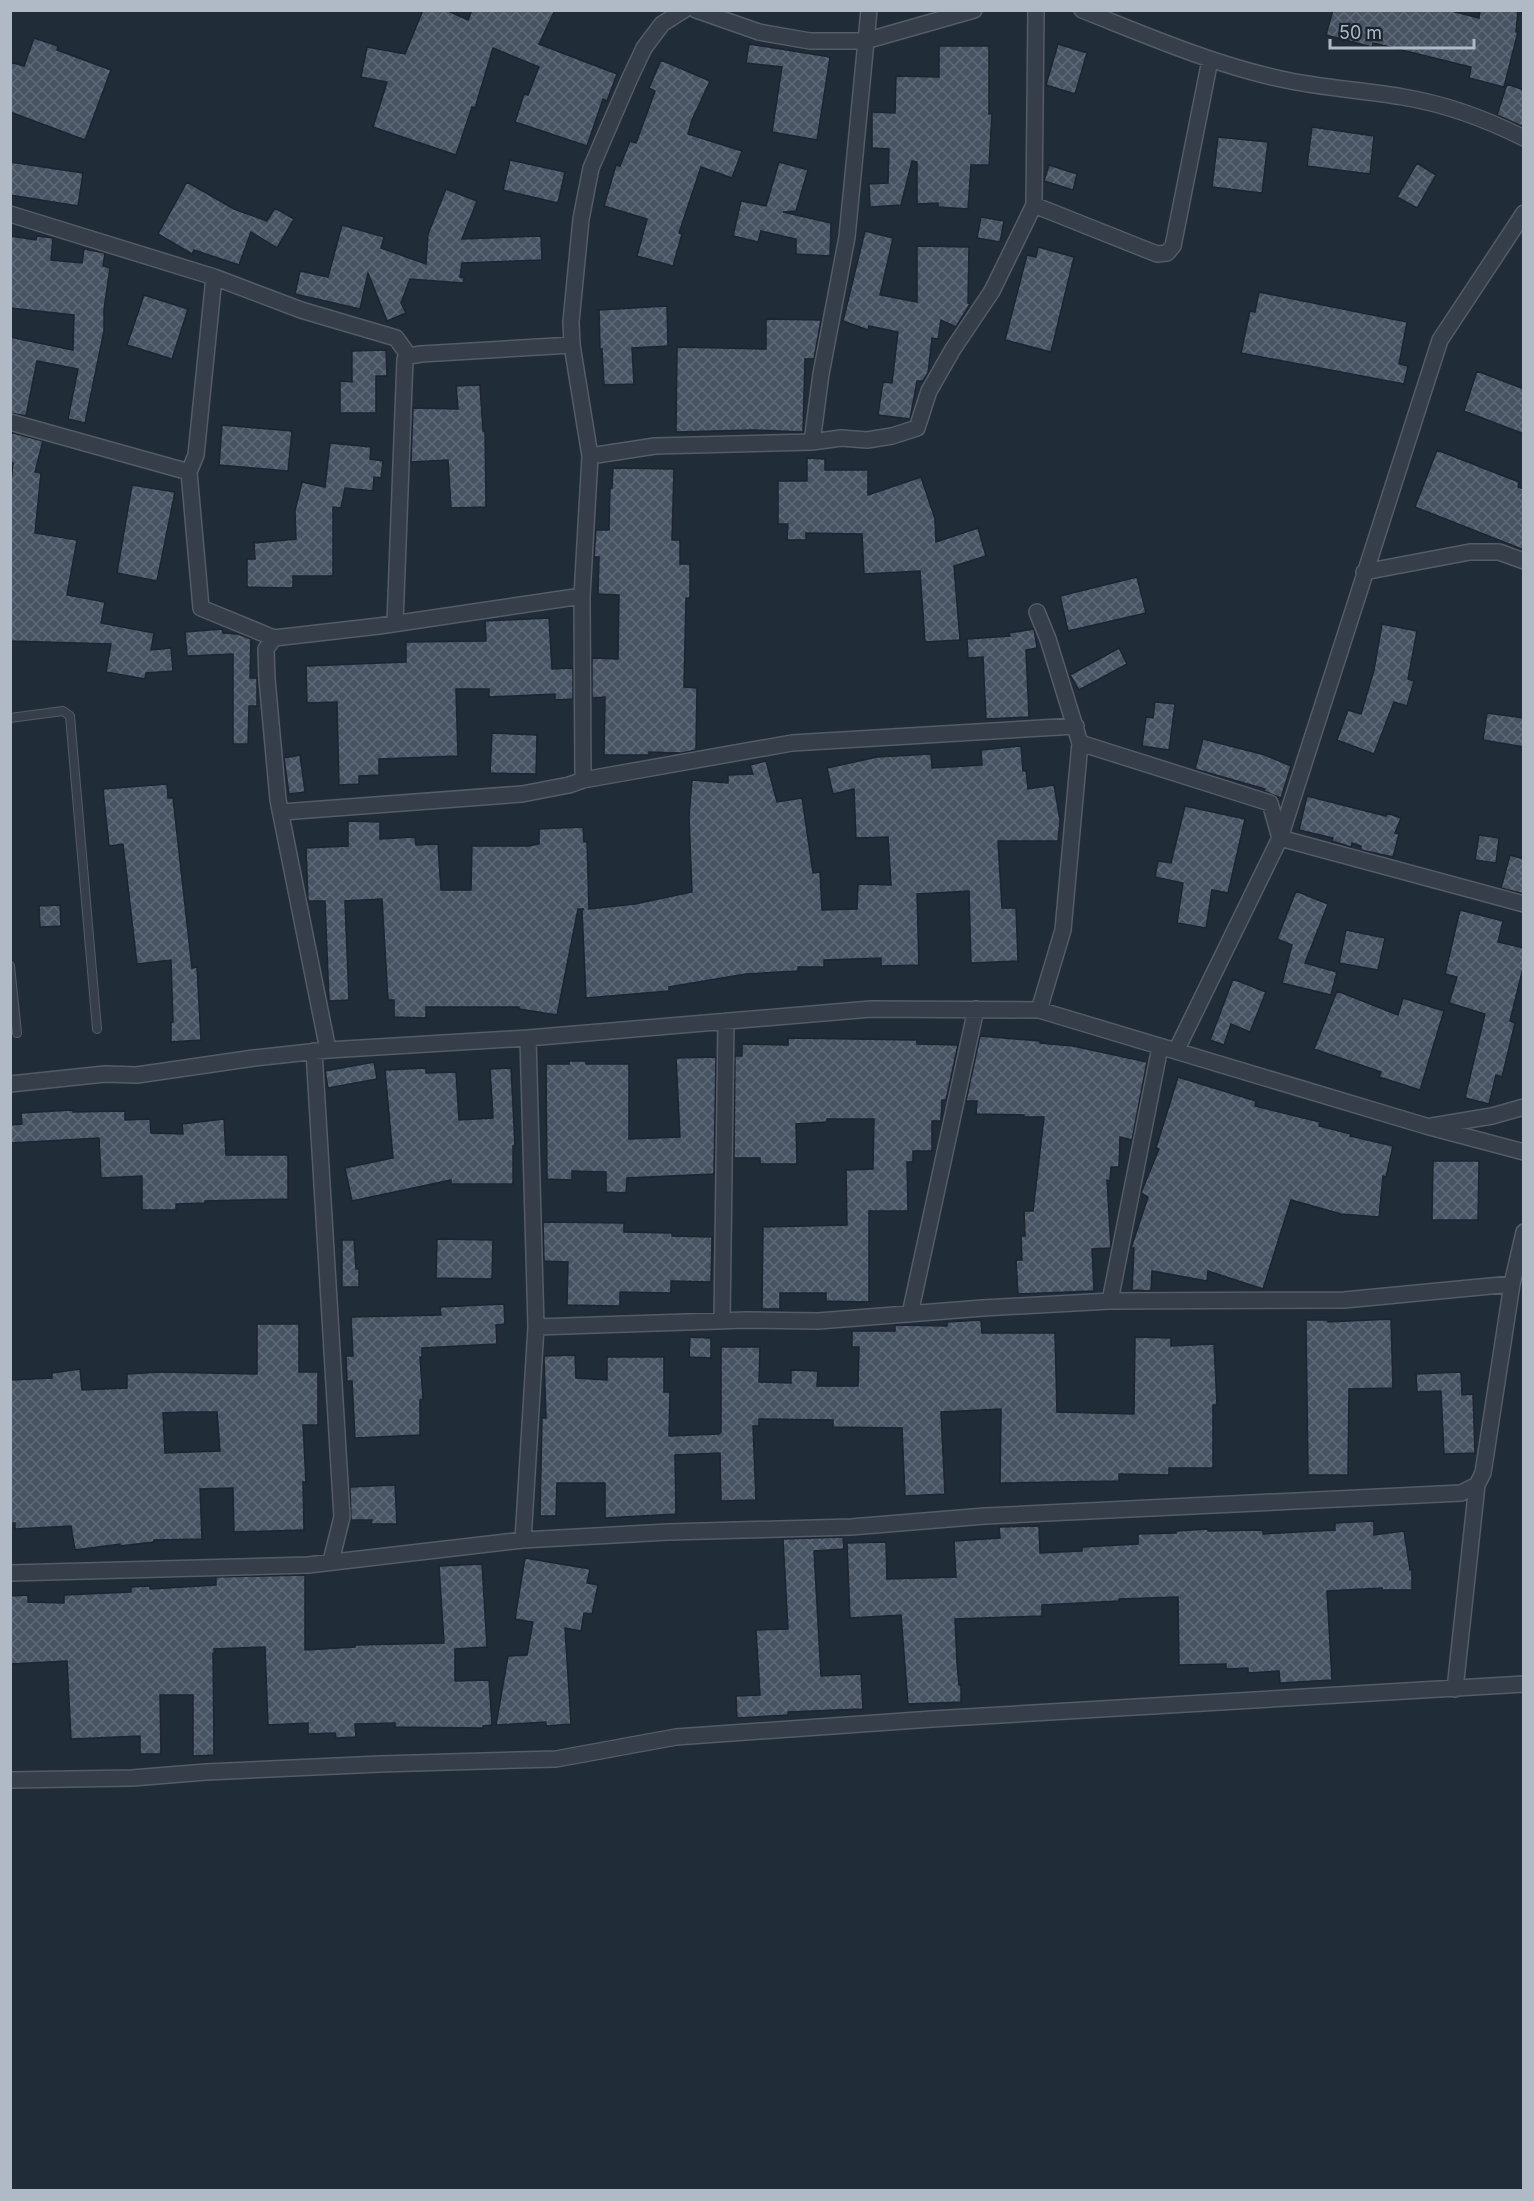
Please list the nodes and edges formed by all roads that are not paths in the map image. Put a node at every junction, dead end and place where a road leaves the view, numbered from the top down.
1 (684, 10) edge
2 (696, 10) edge
3 (869, 10) edge
4 (974, 10) edge
5 (1036, 10) edge
6 (1082, 10) edge
7 (865, 41) junction
8 (1210, 60) junction
9 (1524, 138) edge
10 (1034, 206) junction
11 (1524, 213) edge
12 (10, 214) edge
13 (214, 277) junction
14 (572, 345) junction
15 (409, 356) junction
16 (10, 422) edge
17 (813, 442) junction
18 (590, 456) junction
19 (189, 472) junction
20 (1524, 561) edge
21 (1364, 572) junction
22 (582, 596) junction
23 (1037, 612) dead end
24 (394, 623) junction
25 (274, 638) junction
26 (10, 718) edge
27 (1076, 726) junction
28 (1080, 743) junction
29 (583, 780) junction
30 (282, 812) junction
31 (1280, 837) junction
32 (1524, 904) edge
33 (10, 966) edge
34 (976, 1010) junction
35 (1040, 1010) junction
36 (726, 1021) junction
37 (97, 1029) dead end
38 (16, 1033) dead end
39 (528, 1038) junction
40 (1160, 1047) junction
41 (321, 1051) junction
42 (1176, 1051) junction
43 (10, 1084) edge
44 (1524, 1107) edge
45 (1426, 1126) junction
46 (1524, 1152) edge
47 (1524, 1232) edge
48 (1512, 1284) junction
49 (1110, 1301) junction
50 (910, 1314) junction
51 (722, 1321) junction
52 (536, 1327) junction
53 (1478, 1485) junction
54 (523, 1540) junction
55 (331, 1561) junction
56 (10, 1573) edge
57 (1524, 1684) edge
58 (1455, 1689) junction
59 (10, 1780) edge

1 - 14 street
2 - 7 street
3 - 7 street
4 - 7 street
5 - 10 street
6 - 8 street
7 - 17 street
8 - 9 street
8 - 10 street
10 - 17 street
11 - 21 street
12 - 13 street
13 - 15 street
13 - 19 street
14 - 15 street
14 - 18 street
15 - 24 street
16 - 19 street
17 - 18 street
18 - 22 street
19 - 25 street
20 - 21 street
21 - 31 street
22 - 24 street
22 - 29 street
23 - 27 street
24 - 25 street
25 - 30 street
26 - 37 lane
27 - 28 street
27 - 29 street
28 - 31 street
28 - 35 street
29 - 30 street
30 - 41 street
31 - 32 street
31 - 42 street
33 - 38 lane
34 - 35 street
34 - 36 street
34 - 50 street
35 - 40 street
36 - 39 street
36 - 51 street
39 - 41 street
39 - 52 street
40 - 42 street
40 - 49 street
41 - 43 street
41 - 55 street
42 - 45 street
44 - 45 street
45 - 46 street
47 - 48 street
48 - 49 street
48 - 53 street
49 - 50 street
50 - 51 street
51 - 52 street
52 - 54 street
53 - 54 street
53 - 58 street
54 - 55 street
55 - 56 street
57 - 58 street
58 - 59 street

